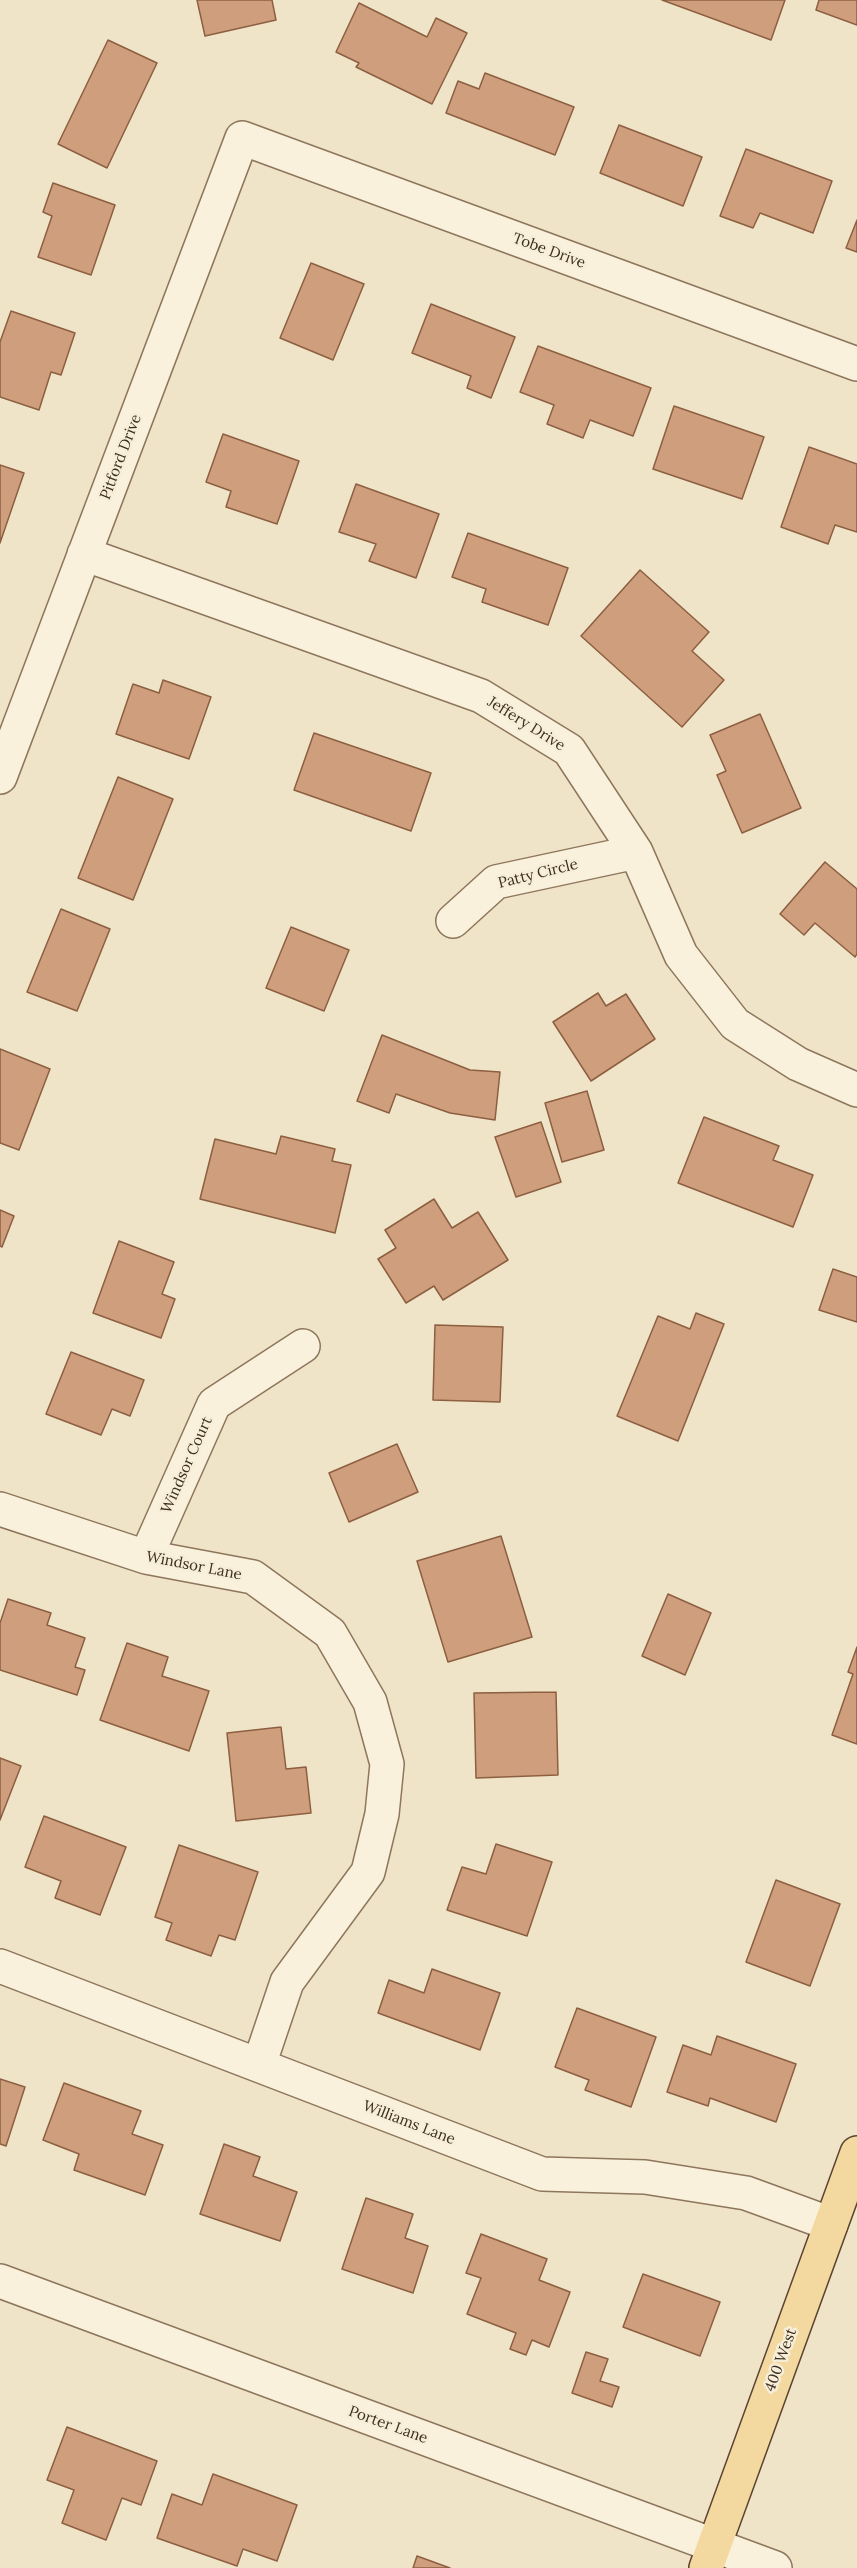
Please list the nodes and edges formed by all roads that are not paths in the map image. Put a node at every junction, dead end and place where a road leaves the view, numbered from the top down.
1 (242, 138) joint
2 (857, 364) edge
3 (84, 554) junction
4 (0, 777) edge
5 (636, 852) junction
6 (453, 921) dead end
7 (857, 1090) edge
8 (303, 1346) dead end
9 (0, 1509) edge
10 (146, 1557) junction
11 (0, 1966) edge
12 (259, 2065) junction
13 (857, 2153) edge
14 (831, 2224) junction
15 (0, 2281) edge
16 (710, 2557) edge
17 (775, 2568) edge

1 - 2 street, Tobe Drive
1 - 3 street, Pitford Drive
3 - 4 street, Pitford Drive
3 - 5 street, Jeffery Drive
5 - 6 street, Patty Circle
5 - 7 street, Jeffery Drive
8 - 10 street, Windsor Court
9 - 10 street, Windsor Lane
10 - 12 street, Windsor Lane
11 - 12 street, Williams Lane
12 - 14 street, Williams Lane
13 - 14 main road, 400 West
14 - 16 main road, 400 West
15 - 16 street, Porter Lane
16 - 17 street, Porter Lane

